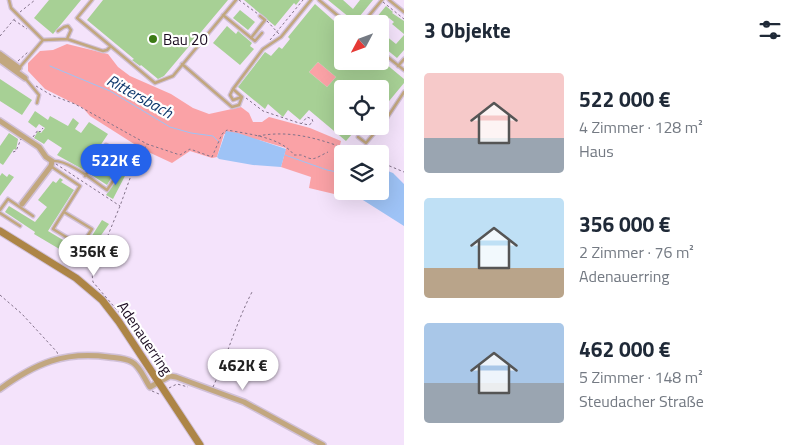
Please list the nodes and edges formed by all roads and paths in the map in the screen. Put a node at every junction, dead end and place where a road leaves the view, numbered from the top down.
1 (9, 0) edge
2 (35, 0) edge
3 (92, 0) edge
4 (236, 0) edge
5 (242, 0) edge
6 (303, 0) edge
7 (311, 0) edge
8 (319, 0) edge
9 (381, 0) edge
10 (389, 0) edge
11 (404, 12) edge
12 (18, 14) junction
13 (223, 15) junction
14 (337, 15) edge
15 (369, 15) edge
16 (260, 16) joint
17 (404, 19) edge
18 (14, 20) junction
19 (265, 20) junction
20 (270, 24) junction
21 (267, 27) dead end
22 (28, 29) dead end
23 (277, 30) dead end
24 (58, 31) dead end
25 (262, 33) dead end
26 (0, 36) edge
27 (251, 38) junction
28 (67, 39) junction
29 (42, 40) junction
30 (110, 46) junction
31 (263, 49) junction
32 (30, 50) dead end
33 (0, 54) edge
34 (389, 58) edge
35 (404, 59) edge
36 (0, 60) edge
37 (14, 62) dead end
38 (182, 64) junction
39 (398, 66) junction
40 (17, 70) junction
41 (404, 70) edge
42 (25, 78) joint
43 (34, 85) dead end
44 (233, 89) junction
45 (404, 92) edge
46 (242, 96) junction
47 (37, 103) dead end
48 (0, 122) edge
49 (302, 123) dead end
50 (43, 128) dead end
51 (22, 136) junction
52 (257, 136) junction
53 (358, 137) dead end
54 (30, 142) junction
55 (147, 144) junction
56 (336, 145) edge
57 (13, 152) dead end
58 (328, 152) dead end
59 (51, 163) junction
60 (389, 166) edge
61 (404, 172) edge
62 (85, 176) junction
63 (20, 205) junction
64 (120, 206) junction
65 (0, 212) edge
66 (64, 212) junction
67 (33, 216) dead end
68 (20, 226) dead end
69 (0, 231) edge
70 (92, 274) dead end
71 (252, 292) dead end
72 (0, 295) edge
73 (58, 358) junction
74 (158, 383) junction
75 (174, 384) dead end
76 (150, 387) junction
77 (190, 388) dead end
78 (0, 389) edge
79 (212, 390) junction
80 (164, 391) junction
81 (200, 445) edge
82 (324, 445) edge

1 - 12 lane
2 - 12 path
3 - 30 lane
4 - 5 path
4 - 13 lane
5 - 16 path
6 - 31 path
7 - 31 lane
8 - 14 lane
9 - 15 lane
9 - 17 path
10 - 11 lane
12 - 18 path
12 - 29 lane
13 - 27 lane
13 - 38 lane
16 - 19 lane
18 - 22 path
18 - 26 path
19 - 20 path
19 - 27 lane
20 - 21 path
20 - 23 path
24 - 28 lane
25 - 27 lane
28 - 29 lane
28 - 30 lane
29 - 40 lane
30 - 38 lane
31 - 44 lane
32 - 37 path
33 - 40 street
34 - 39 lane
35 - 39 lane
36 - 40 street
38 - 46 lane
39 - 41 lane
40 - 42 street
42 - 47 lane
43 - 55 path
44 - 46 lane
44 - 46 lane
45 - 53 lane
46 - 49 path
48 - 51 street
50 - 54 path
51 - 54 street
51 - 57 path
52 - 55 path
52 - 56 path
52 - 58 path
54 - 59 street
55 - 64 path
59 - 62 lane
59 - 63 street
59 - 64 path
59 - 66 lane
60 - 61 path
62 - 62 lane
63 - 65 lane
63 - 67 lane
64 - 70 path
65 - 68 lane
66 - 66 lane
69 - 74 main road, Adenauerring
71 - 79 path
72 - 73 path
73 - 76 street
73 - 78 street
74 - 76 street
74 - 79 street
74 - 80 main road, Adenauerring
75 - 77 path
76 - 80 path
79 - 82 street
80 - 81 main road, Adenauerring

